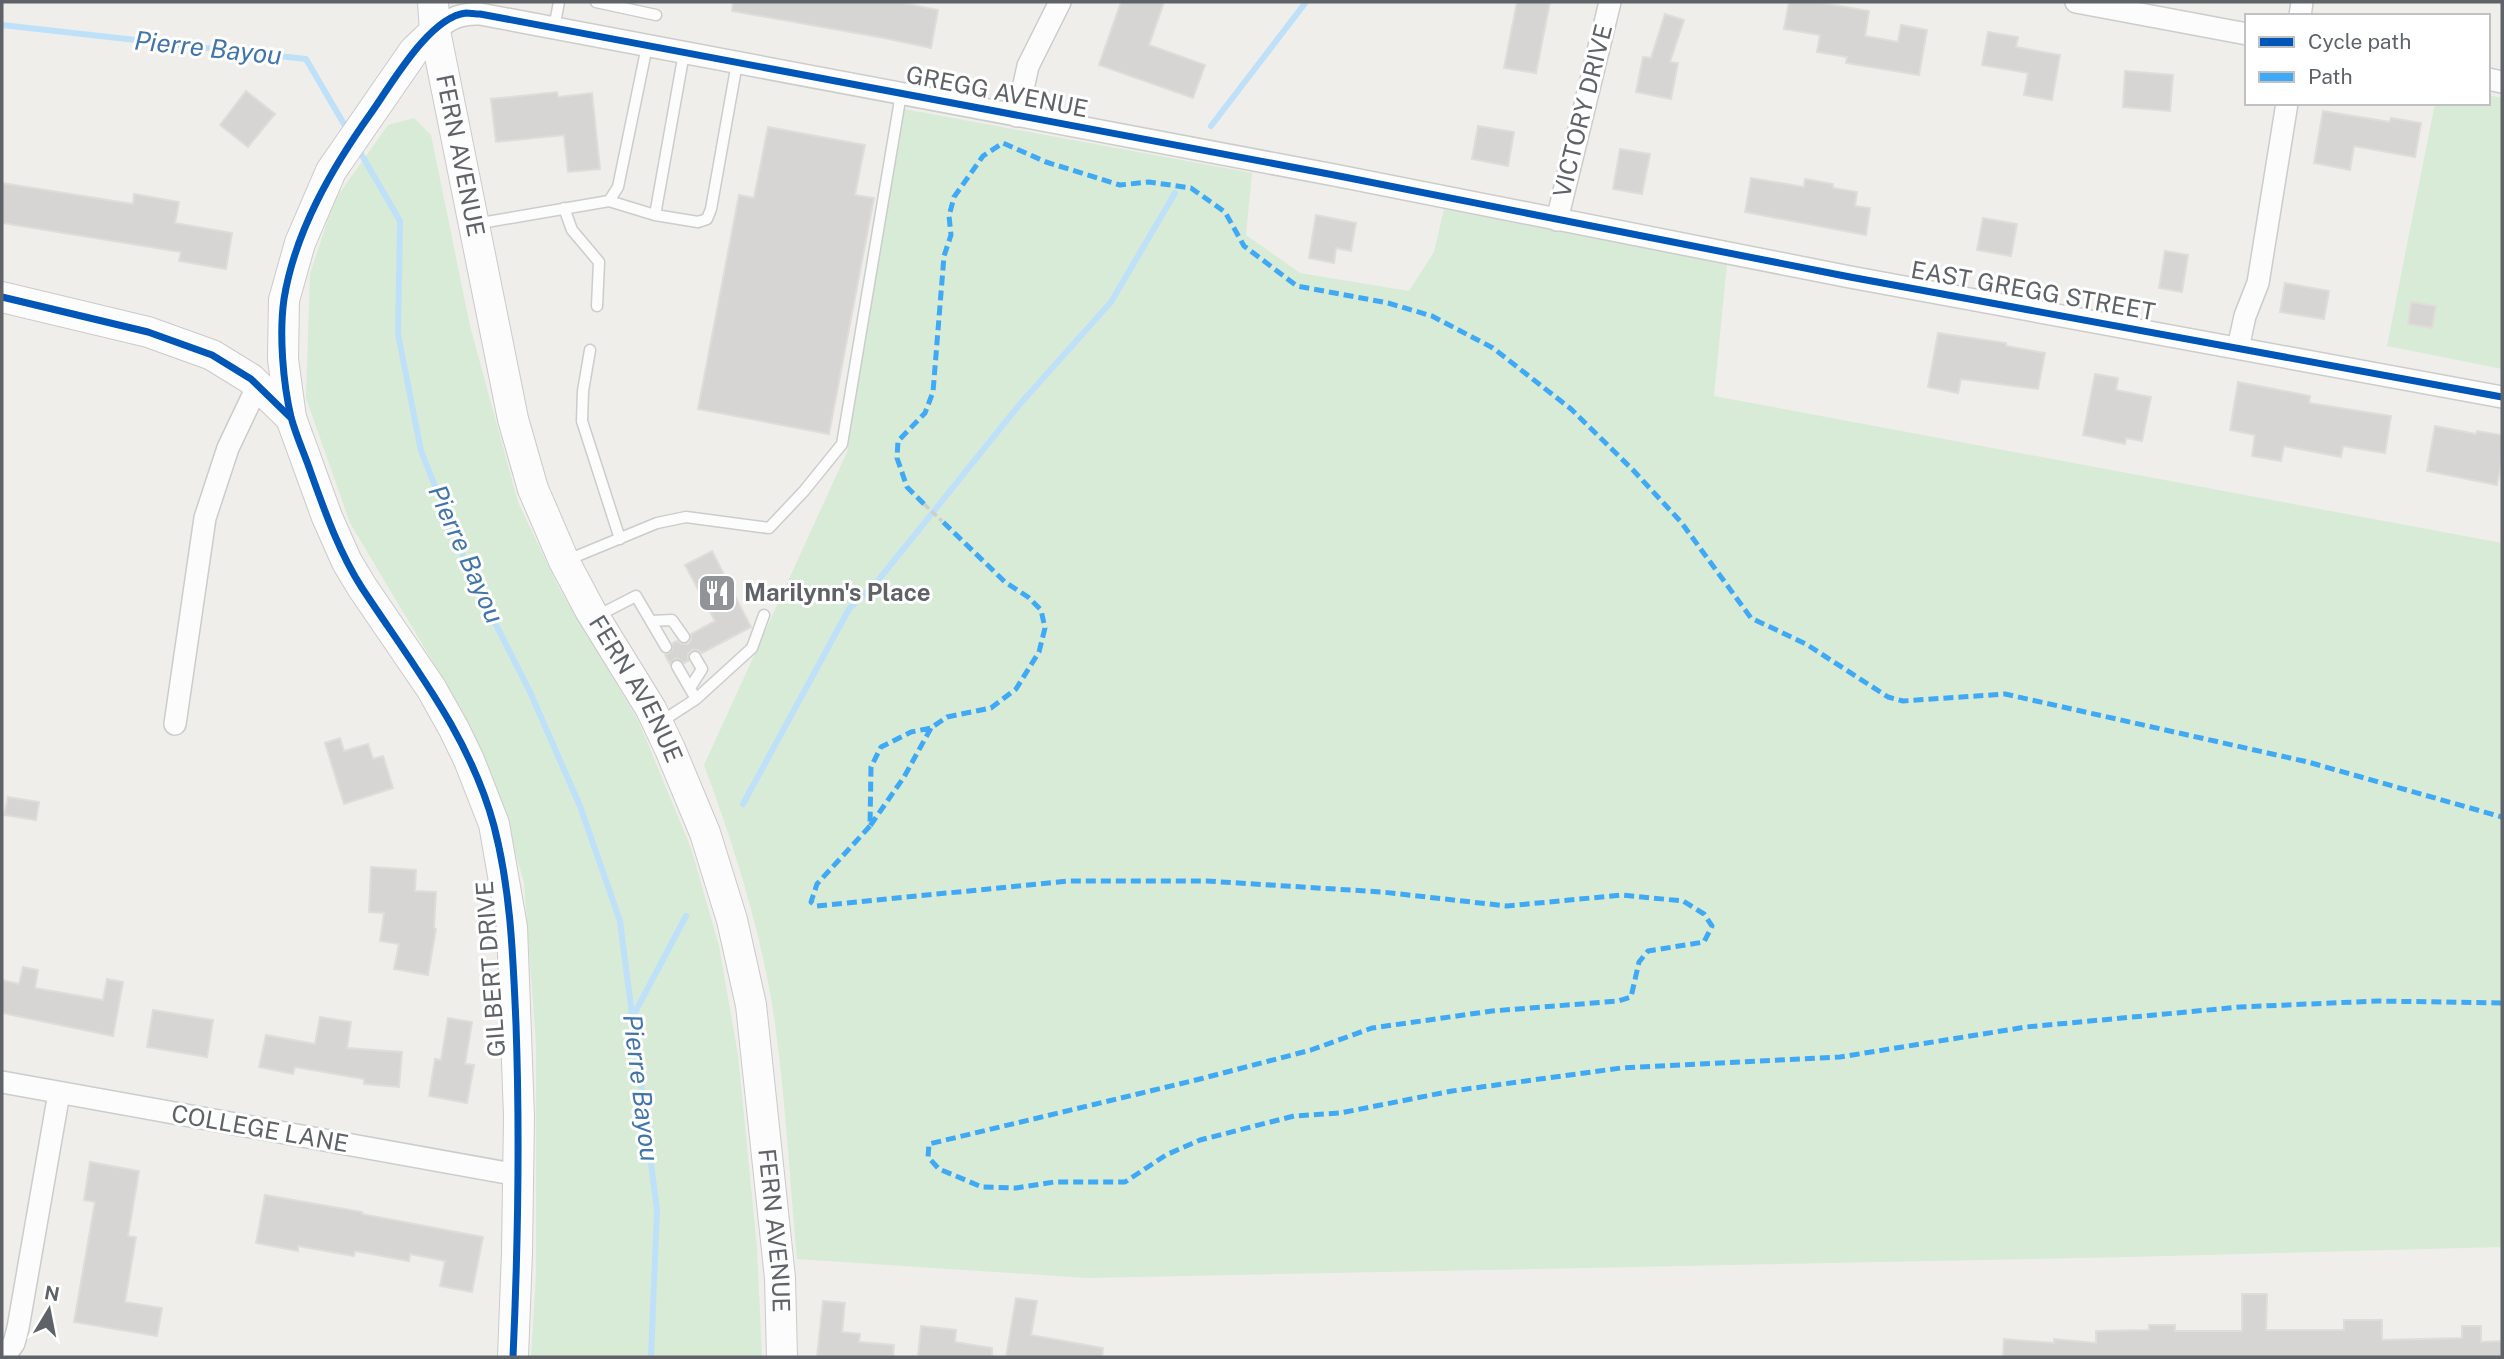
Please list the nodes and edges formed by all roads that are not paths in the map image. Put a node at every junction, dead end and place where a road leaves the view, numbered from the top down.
1 (559, 2) edge
2 (596, 2) edge
3 (1060, 2) edge
4 (1610, 2) edge
5 (2076, 2) edge
6 (656, 15) dead end
7 (434, 16) edge
8 (554, 28) junction
9 (2245, 34) edge
10 (647, 46) junction
11 (684, 53) junction
12 (737, 63) junction
13 (901, 94) junction
14 (2287, 105) edge
15 (1017, 116) junction
16 (609, 201) junction
17 (564, 208) junction
18 (655, 215) junction
19 (1557, 220) junction
20 (475, 224) junction
21 (2, 297) edge
22 (597, 306) dead end
23 (2238, 348) junction
24 (590, 349) dead end
25 (258, 385) junction
26 (2502, 397) edge
27 (291, 418) junction
28 (620, 539) junction
29 (564, 561) junction
30 (764, 615) dead end
31 (595, 618) junction
32 (651, 621) junction
33 (684, 637) dead end
34 (666, 647) dead end
35 (695, 657) dead end
36 (677, 666) dead end
37 (690, 688) junction
38 (696, 699) junction
39 (175, 724) dead end
40 (658, 724) junction
41 (2, 1082) edge
42 (59, 1093) junction
43 (519, 1175) junction
44 (4, 1357) edge
45 (513, 1357) edge
46 (782, 1357) edge

1 - 8 lane
2 - 6 lane
3 - 15 street
4 - 19 street, VICTORY DRIVE
5 - 9 street
7 - 8 street, GREGG AVENUE
7 - 20 street, FERN AVENUE
7 - 27 street
8 - 10 street, GREGG AVENUE
10 - 11 street, GREGG AVENUE
10 - 16 lane
11 - 12 street, GREGG AVENUE
11 - 18 lane
12 - 13 street, GREGG AVENUE
12 - 18 lane
13 - 15 street, GREGG AVENUE
13 - 28 lane
14 - 23 street
15 - 19 street, GREGG AVENUE
16 - 17 lane
16 - 18 lane
17 - 20 lane
17 - 22 lane
19 - 23 street, EAST GREGG STREET
20 - 29 street, FERN AVENUE
21 - 25 street
23 - 26 street, EAST GREGG STREET
24 - 28 lane
25 - 27 street
25 - 39 street
27 - 43 street, GILBERT DRIVE
28 - 29 lane
29 - 31 street, FERN AVENUE
30 - 38 lane
31 - 32 lane
31 - 40 street, FERN AVENUE
32 - 33 lane
32 - 34 lane
35 - 37 lane
36 - 37 lane
37 - 38 lane
38 - 40 lane
40 - 46 street, FERN AVENUE
41 - 42 street, COLLEGE LANE
42 - 43 street, COLLEGE LANE
42 - 44 street
43 - 45 street, GILBERT DRIVE

